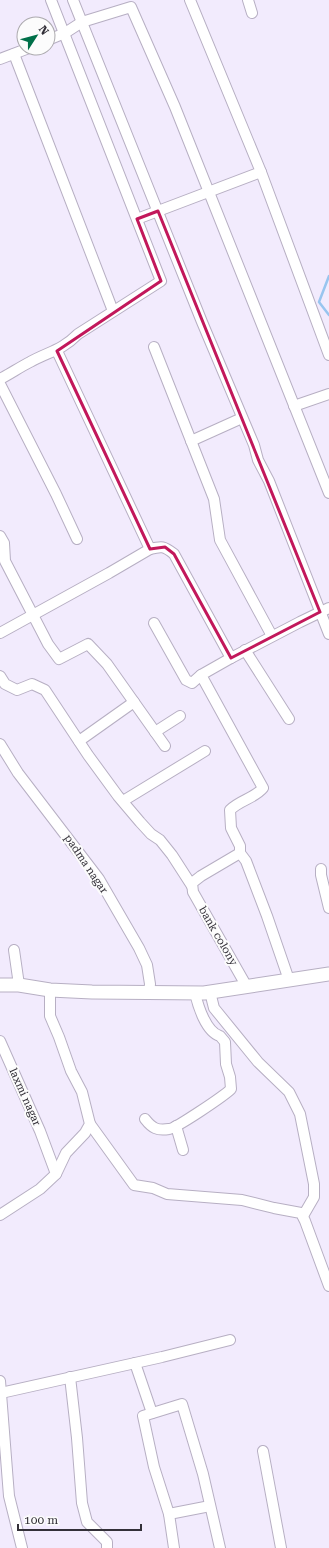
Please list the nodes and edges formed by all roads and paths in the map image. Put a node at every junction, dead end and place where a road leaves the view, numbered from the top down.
1 (51, 0) edge
2 (73, 0) edge
3 (190, 0) edge
4 (248, 0) edge
5 (130, 4) edge
6 (252, 13) dead end
7 (82, 22) junction
8 (65, 33) junction
9 (56, 37) edge
10 (14, 54) joint
11 (0, 58) edge
12 (261, 172) junction
13 (209, 191) junction
14 (158, 211) junction
15 (137, 219) junction
16 (114, 311) junction
17 (154, 347) dead end
18 (57, 351) junction
19 (329, 355) edge
20 (0, 379) edge
21 (0, 384) edge
22 (329, 394) edge
23 (294, 406) junction
24 (242, 418) junction
25 (191, 441) junction
26 (329, 493) edge
27 (0, 536) edge
28 (76, 539) dead end
29 (150, 548) junction
30 (324, 610) edge
31 (34, 615) junction
32 (154, 623) dead end
33 (0, 633) edge
34 (329, 634) edge
35 (272, 636) junction
36 (246, 650) junction
37 (230, 658) junction
38 (201, 675) junction
39 (0, 676) edge
40 (134, 702) junction
41 (180, 716) dead end
42 (289, 720) dead end
43 (155, 732) junction
44 (79, 741) junction
45 (0, 744) edge
46 (165, 746) dead end
47 (205, 751) dead end
48 (123, 801) junction
49 (240, 853) junction
50 (321, 869) dead end
51 (192, 885) junction
52 (329, 908) edge
53 (14, 950) dead end
54 (329, 974) edge
55 (289, 980) junction
56 (0, 985) edge
57 (19, 985) junction
58 (247, 987) junction
59 (50, 990) junction
60 (210, 992) junction
61 (149, 993) junction
62 (195, 993) junction
63 (0, 1041) edge
64 (145, 1119) dead end
65 (90, 1124) junction
66 (176, 1126) junction
67 (183, 1150) dead end
68 (56, 1174) junction
69 (0, 1215) edge
70 (303, 1216) junction
71 (329, 1286) edge
72 (230, 1340) dead end
73 (135, 1363) junction
74 (70, 1377) junction
75 (0, 1381) edge
76 (1, 1392) junction
77 (152, 1413) junction
78 (263, 1451) dead end
79 (210, 1506) junction
80 (169, 1514) junction
81 (22, 1548) edge
82 (107, 1548) edge
83 (174, 1548) edge
84 (220, 1548) edge
85 (281, 1548) edge

1 - 8 street
2 - 7 street
3 - 12 street
4 - 6 street
5 - 7 street
5 - 13 street
7 - 8 street
7 - 14 street
8 - 9 street
8 - 15 street
10 - 11 street
10 - 16 street
12 - 13 street
12 - 19 street
13 - 14 street
13 - 23 street
14 - 15 street
14 - 24 street
15 - 16 street
16 - 18 street
17 - 25 street
18 - 20 street
18 - 29 street
21 - 28 street
22 - 23 street
23 - 26 street
24 - 25 street
24 - 30 street
25 - 35 street
27 - 31 street
29 - 31 street
29 - 37 street
30 - 34 street
30 - 35 street
31 - 33 street
31 - 40 street
32 - 38 street
35 - 36 street
36 - 37 street
36 - 42 street
37 - 38 street
38 - 49 street
39 - 44 street, bank colony
40 - 43 street
40 - 44 street
41 - 43 street
43 - 46 street
44 - 48 street, bank colony
45 - 61 street, padma nagar
47 - 48 street
48 - 51 street, bank colony
49 - 51 street
49 - 55 street
50 - 52 street
51 - 58 street, bank colony
53 - 57 street
54 - 55 street
55 - 58 street
56 - 57 street
57 - 59 street
58 - 60 street
59 - 61 street
59 - 65 street
60 - 62 street
60 - 70 street
61 - 62 street
62 - 66 street
63 - 68 street, laxmi nagar
64 - 66 street
65 - 68 street
65 - 70 street
66 - 67 street
68 - 69 street
70 - 71 street
72 - 73 street
73 - 74 street
73 - 77 street
74 - 76 street
74 - 82 street
75 - 76 street
76 - 81 street
77 - 79 street
77 - 80 street
78 - 85 street
79 - 80 street
79 - 84 street
80 - 83 street

